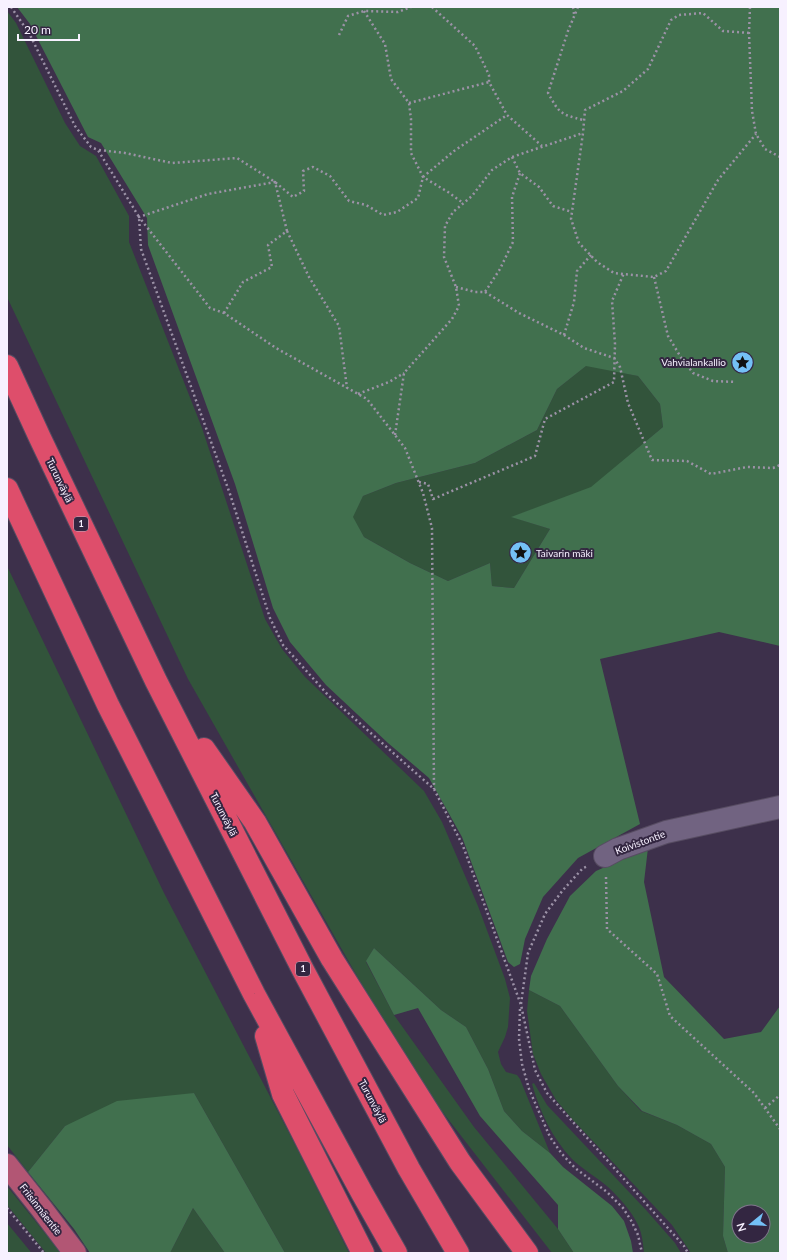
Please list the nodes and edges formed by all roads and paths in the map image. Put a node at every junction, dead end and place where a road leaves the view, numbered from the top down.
1 (11, 7) edge
2 (411, 7) edge
3 (432, 7) edge
4 (573, 7) edge
5 (578, 7) edge
6 (750, 7) edge
7 (364, 11) junction
8 (574, 16) junction
9 (749, 33) junction
10 (339, 34) dead end
11 (489, 82) junction
12 (410, 103) junction
13 (507, 116) junction
14 (583, 120) junction
15 (583, 133) junction
16 (756, 134) junction
17 (543, 146) junction
18 (98, 150) junction
19 (512, 156) junction
20 (780, 157) edge
21 (520, 173) junction
22 (423, 177) junction
23 (275, 182) junction
24 (463, 203) junction
25 (572, 212) junction
26 (140, 217) junction
27 (287, 231) junction
28 (591, 256) junction
29 (624, 274) junction
30 (654, 277) junction
31 (456, 287) junction
32 (485, 292) junction
33 (224, 313) junction
34 (564, 334) junction
35 (614, 358) junction
36 (7, 366) edge
37 (404, 373) junction
38 (736, 382) dead end
39 (348, 388) junction
40 (358, 394) junction
41 (395, 436) junction
42 (780, 465) edge
43 (419, 482) junction
44 (7, 489) edge
45 (156, 681) junction
46 (434, 790) junction
47 (780, 807) edge
48 (605, 856) junction
49 (254, 994) junction
50 (521, 1005) junction
51 (780, 1095) edge
52 (765, 1108) junction
53 (780, 1129) edge
54 (7, 1165) edge
55 (7, 1208) edge
56 (44, 1253) edge
57 (75, 1253) edge
58 (363, 1253) edge
59 (396, 1253) edge
60 (458, 1253) edge
61 (527, 1253) edge
62 (642, 1253) edge
63 (688, 1253) edge

1 - 18 path
2 - 7 path
3 - 11 path
4 - 8 path
5 - 8 path
6 - 9 path
7 - 10 path
7 - 12 path
8 - 14 path
9 - 14 path
9 - 16 path
11 - 12 path
11 - 13 path
12 - 22 path
13 - 17 path
13 - 22 path
14 - 15 path
15 - 17 path
15 - 25 path
16 - 20 path
16 - 30 path
17 - 19 path
18 - 23 path
18 - 26 path
19 - 21 path
19 - 24 path
21 - 25 path
21 - 32 path
22 - 23 path
22 - 24 path
23 - 26 path
23 - 27 path
24 - 31 path
25 - 28 path
26 - 33 path
26 - 46 path
27 - 33 path
27 - 39 path
28 - 29 path
28 - 34 path
29 - 30 path
29 - 35 path
30 - 38 path
31 - 32 path
31 - 37 path
32 - 34 path
33 - 39 path
34 - 35 path
35 - 42 path
35 - 43 path
36 - 45 highway, Turunväylä / 1
37 - 40 path
37 - 41 path
39 - 40 path
40 - 41 path
41 - 43 path
43 - 46 path
44 - 49 highway
45 - 60 highway, Turunväylä / 1
45 - 61 highway
46 - 50 path
47 - 48 street, Koivistontie
48 - 50 path, Koivistontie
48 - 52 path
49 - 58 highway
49 - 59 highway
50 - 62 path, Koivistontie
50 - 63 path
51 - 52 path
52 - 53 path
54 - 57 main road, Friisinmäentie
55 - 56 path

